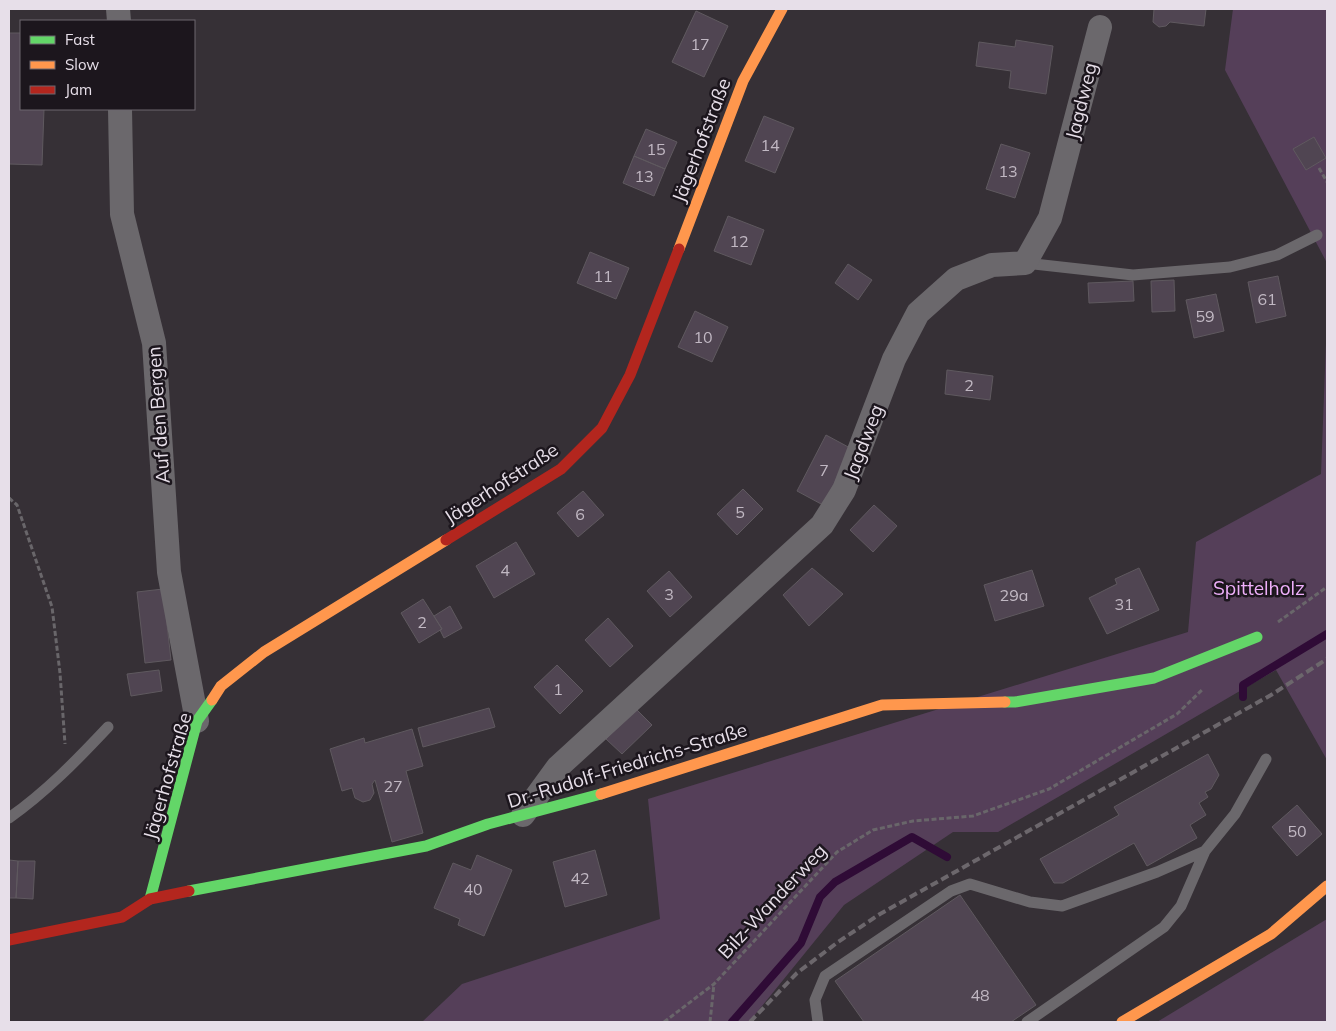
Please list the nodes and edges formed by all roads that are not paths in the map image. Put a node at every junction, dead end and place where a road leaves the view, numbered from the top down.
1 (782, 9) edge
2 (1100, 27) dead end
3 (120, 110) edge
4 (1317, 236) dead end
5 (1025, 262) junction
6 (1257, 637) road end
7 (197, 721) junction
8 (108, 727) dead end
9 (1266, 759) dead end
10 (522, 815) junction
11 (9, 818) edge
12 (1205, 850) junction
13 (1327, 886) edge
14 (150, 899) junction
15 (9, 940) edge
16 (818, 1022) edge
17 (1026, 1022) edge
18 (1122, 1022) edge

1 - 7 street, Jägerhofstraße
2 - 5 street, Jagdweg
3 - 7 street, Auf den Bergen
4 - 5 lane
5 - 10 street, Jagdweg
6 - 10 street, Dr.-Rudolf-Friedrichs-Straße
7 - 14 street, Jägerhofstraße
8 - 11 lane
9 - 12 lane
10 - 14 street, Dr.-Rudolf-Friedrichs-Straße
12 - 16 lane
12 - 17 lane
13 - 18 street
14 - 15 street, Dr.-Rudolf-Friedrichs-Straße

